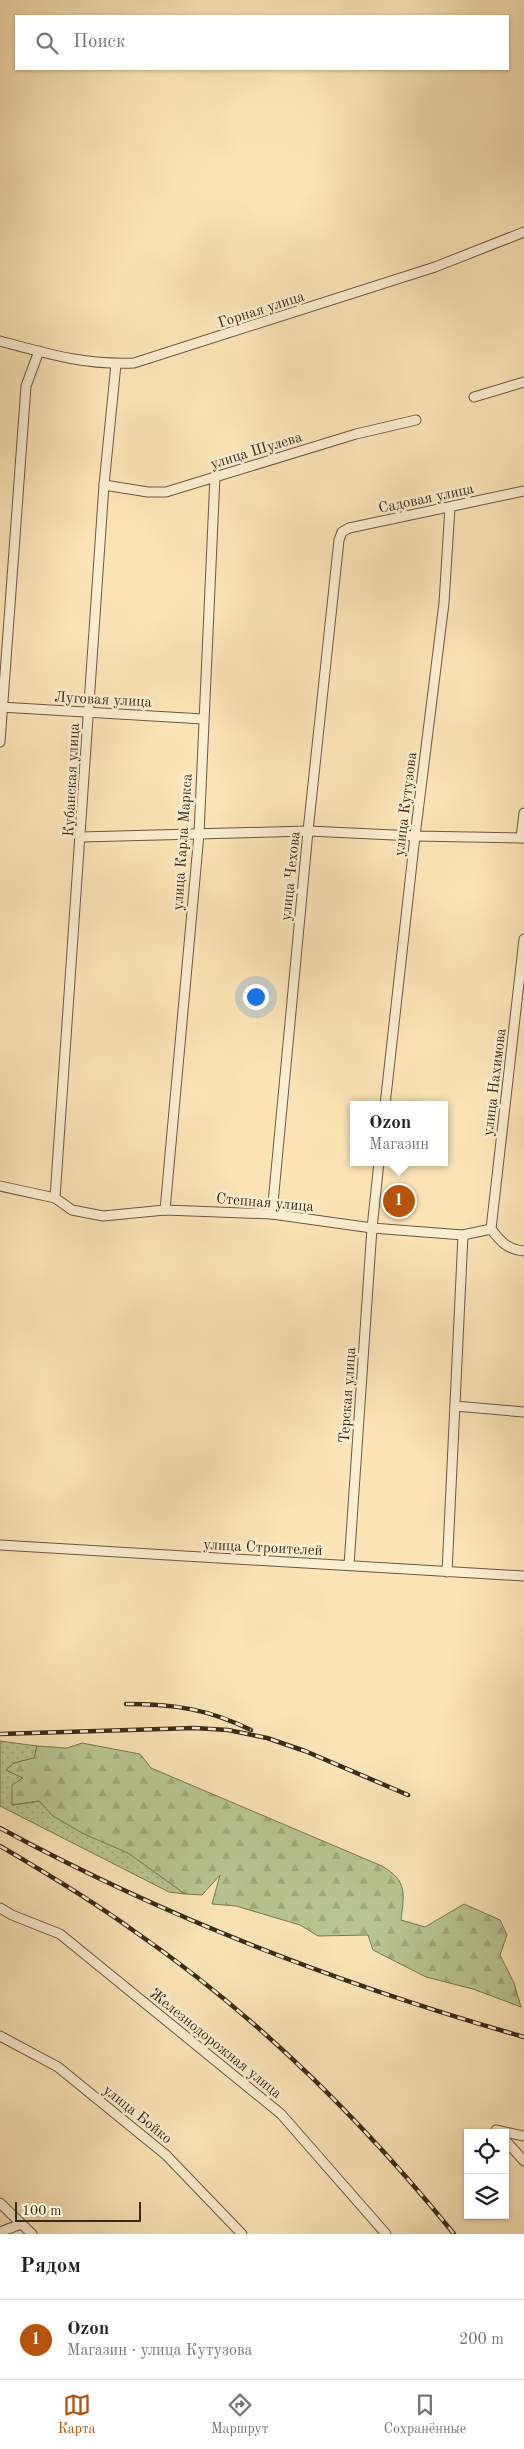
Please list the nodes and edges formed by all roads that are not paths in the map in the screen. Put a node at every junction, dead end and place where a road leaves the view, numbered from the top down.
1 (524, 232) edge
2 (0, 341) edge
3 (39, 351) junction
4 (116, 364) junction
5 (524, 382) edge
6 (474, 397) dead end
7 (416, 420) dead end
8 (215, 476) junction
9 (104, 484) junction
10 (524, 491) edge
11 (450, 507) junction
12 (339, 540) joint
13 (1, 707) edge
14 (88, 712) junction
15 (203, 719) junction
16 (0, 742) edge
17 (524, 813) edge
18 (308, 831) junction
19 (199, 834) junction
20 (81, 836) junction
21 (415, 836) junction
22 (522, 838) edge
23 (524, 939) edge
24 (385, 1101) edge
25 (379, 1166) edge
26 (0, 1186) edge
27 (55, 1198) junction
28 (165, 1210) junction
29 (272, 1214) junction
30 (372, 1228) junction
31 (491, 1229) junction
32 (462, 1235) junction
33 (524, 1250) edge
34 (455, 1406) junction
35 (524, 1412) edge
36 (0, 1545) edge
37 (349, 1565) junction
38 (447, 1572) junction
39 (524, 1576) edge
40 (0, 1908) edge
41 (0, 2036) edge
42 (509, 2133) edge
43 (524, 2136) edge
44 (509, 2144) edge
45 (524, 2161) edge
46 (0, 2203) edge
47 (22, 2224) junction
48 (0, 2232) edge
49 (32, 2234) edge
50 (242, 2234) edge
51 (386, 2234) edge

1 - 4 street, Горная улица
2 - 3 street, Горная улица
3 - 4 street, Горная улица
3 - 13 street
4 - 9 street, Кубанская улица
5 - 6 street
7 - 8 street, улица Шулева
8 - 9 street, улица Шулева
8 - 15 street, улица Карла Маркса
9 - 14 street, Кубанская улица
10 - 11 street, Садовая улица
11 - 12 street, Садовая улица
11 - 21 street, улица Кутузова
12 - 18 street, улица Чехова
13 - 14 street, Луговая улица
13 - 16 street
14 - 15 street, Луговая улица
14 - 20 street, Кубанская улица
15 - 19 street, улица Карла Маркса
17 - 22 street
18 - 19 street
18 - 21 street
18 - 29 street, улица Чехова
19 - 20 street
19 - 28 street, улица Карла Маркса
20 - 27 street, Кубанская улица
21 - 22 street
21 - 24 street, улица Кутузова
23 - 31 street, улица Нахимова
25 - 30 street
26 - 27 street, Степная улица
27 - 28 street, Степная улица
28 - 29 street, Степная улица
29 - 30 street, Степная улица
30 - 32 street, Степная улица
30 - 37 street, Терская улица
31 - 32 street, Степная улица
31 - 33 street
32 - 34 street
34 - 35 street
34 - 38 street
36 - 37 street, улица Строителей
37 - 38 street, улица Строителей
38 - 39 street, улица Строителей
40 - 51 street, Железнодорожная улица
41 - 50 street, улица Бойко
42 - 43 street
44 - 45 street
46 - 47 street
47 - 48 street
47 - 49 street

